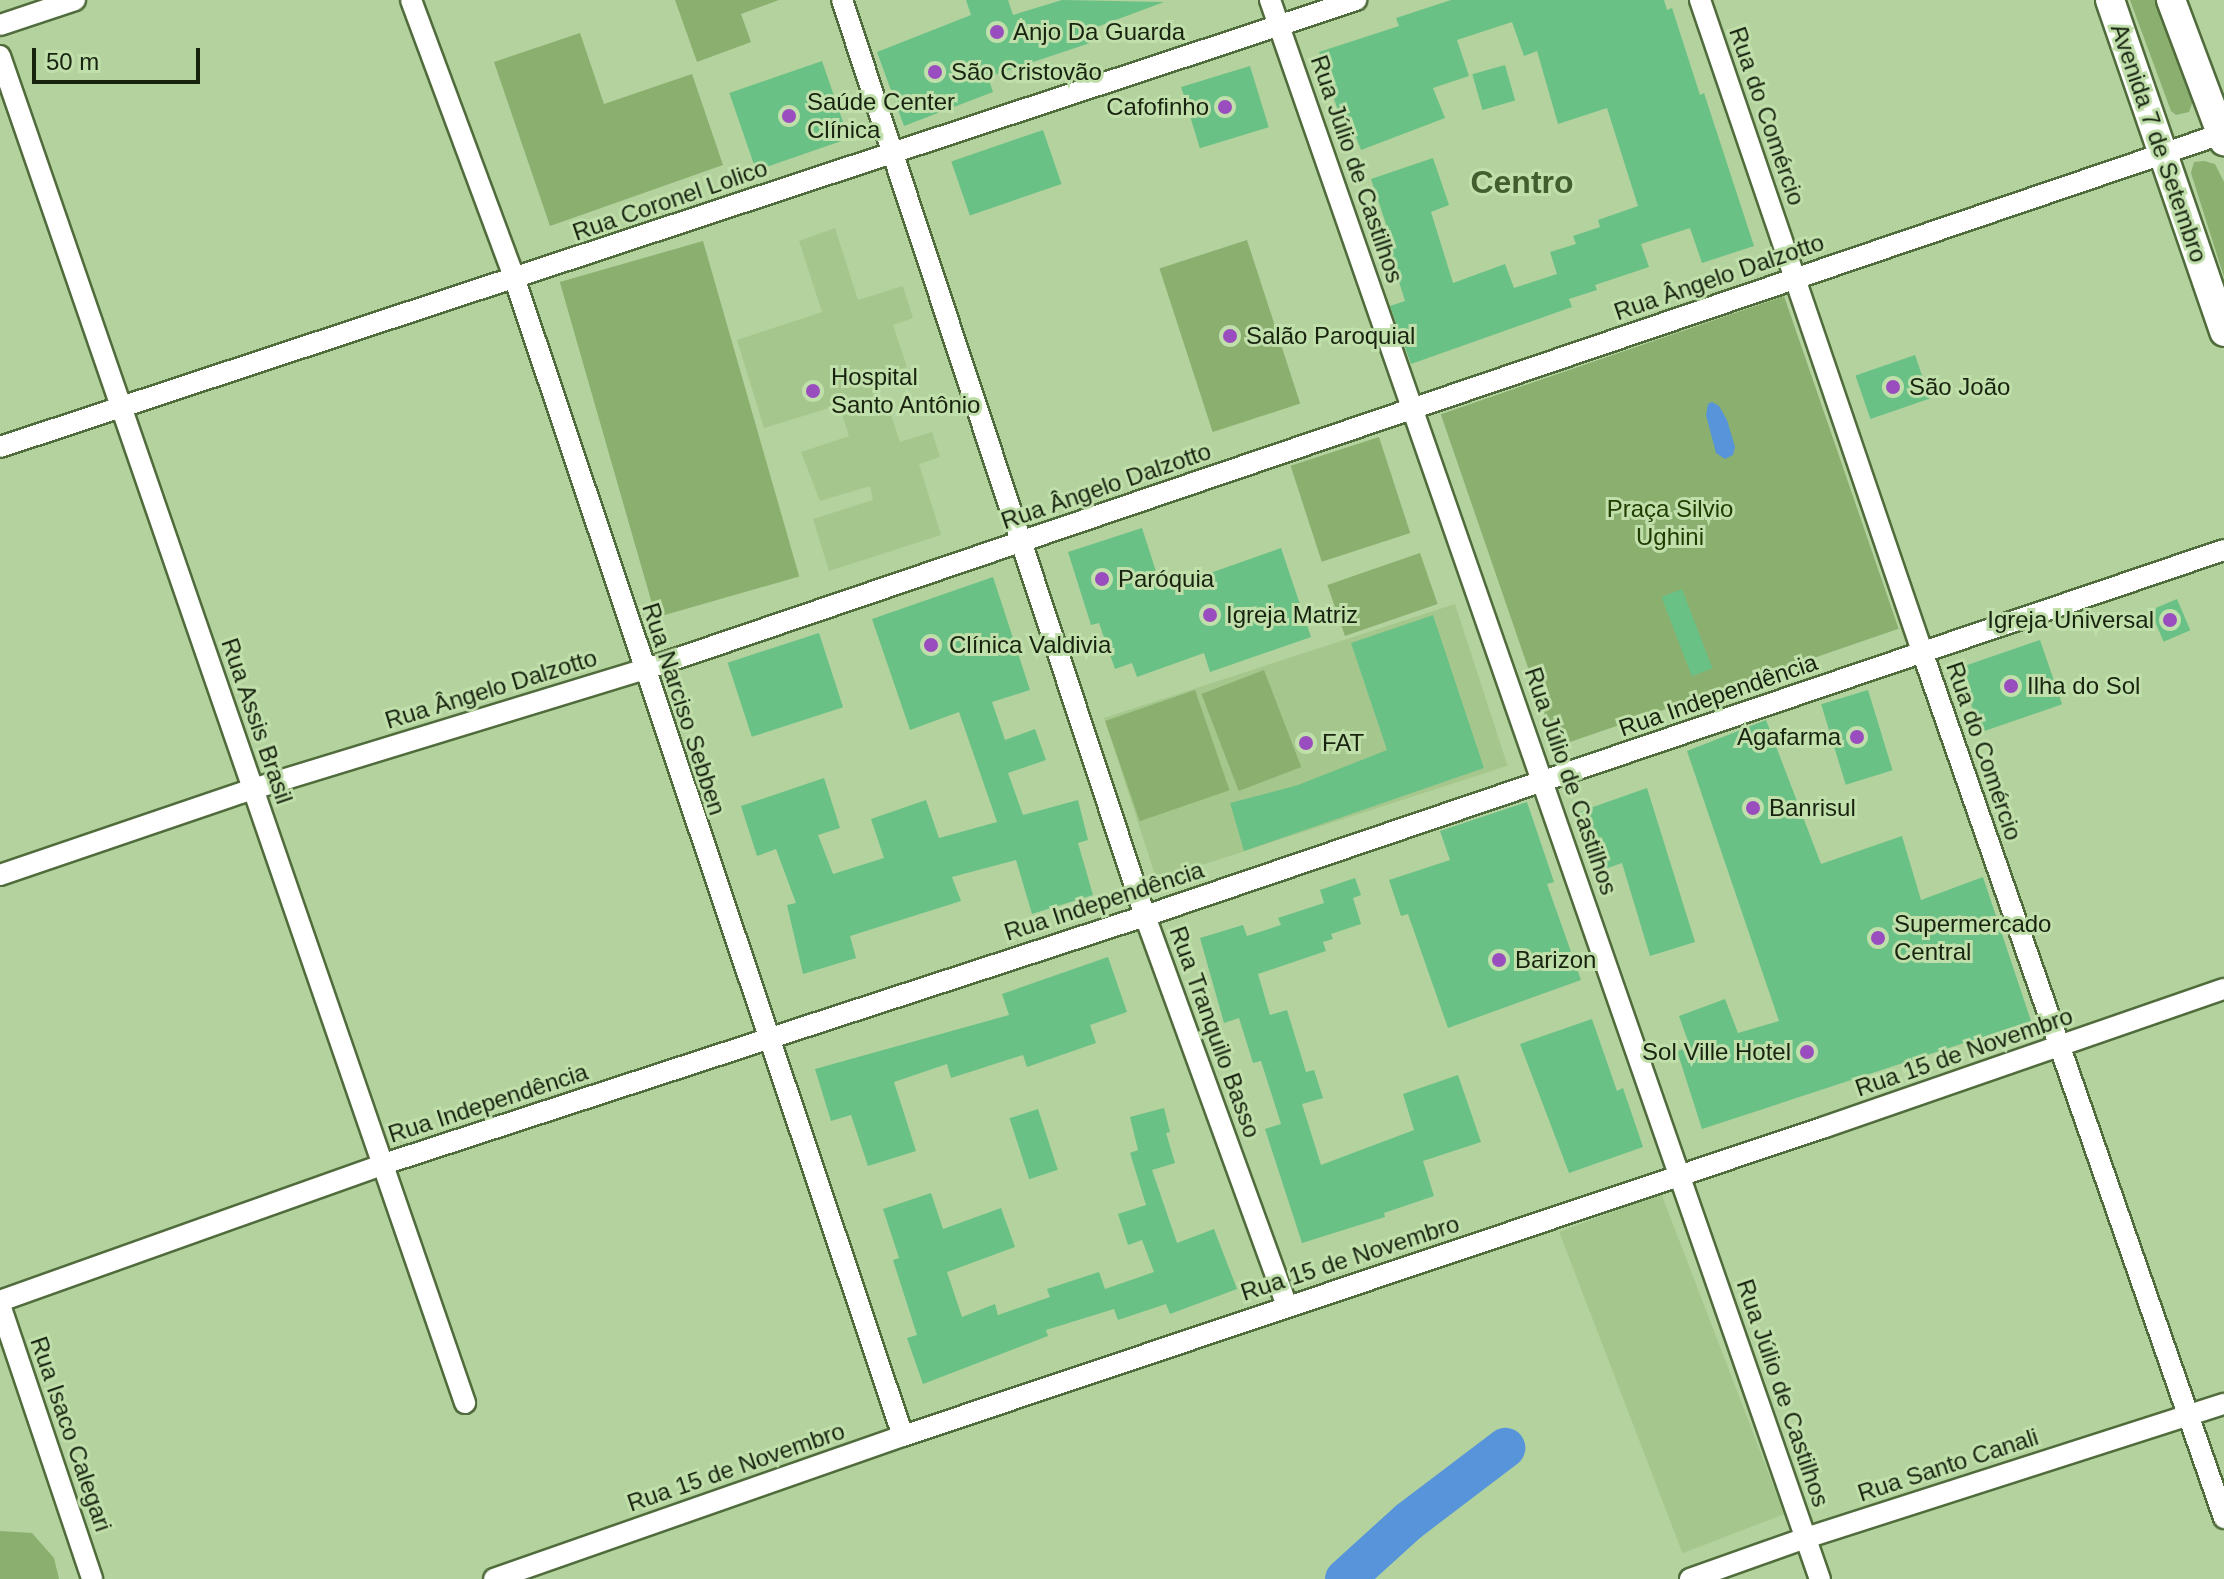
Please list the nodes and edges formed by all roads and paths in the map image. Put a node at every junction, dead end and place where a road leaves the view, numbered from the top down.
1 (75, 0) edge
2 (411, 0) edge
3 (842, 0) edge
4 (1270, 0) edge
5 (1356, 0) edge
6 (1700, 0) edge
7 (2110, 0) edge
8 (2171, 0) edge
9 (0, 25) edge
10 (1279, 25) junction
11 (0, 56) edge
12 (2223, 136) edge
13 (893, 152) junction
14 (2162, 153) junction
15 (1794, 279) junction
16 (515, 280) junction
17 (2224, 332) edge
18 (121, 406) junction
19 (1413, 407) junction
20 (0, 447) edge
21 (1020, 543) junction
22 (2224, 550) edge
23 (1923, 654) junction
24 (643, 670) junction
25 (1544, 781) junction
26 (253, 789) junction
27 (0, 875) edge
28 (1145, 916) junction
29 (2224, 989) edge
30 (767, 1038) junction
31 (2060, 1046) junction
32 (384, 1164) junction
33 (1680, 1176) junction
34 (0, 1303) edge
35 (1287, 1306) junction
36 (465, 1403) dead end
37 (2224, 1404) edge
38 (2188, 1415) junction
39 (903, 1436) junction
40 (2224, 1518) edge
41 (1806, 1538) junction
42 (92, 1579) edge
43 (494, 1579) edge
44 (1690, 1579) edge
45 (1820, 1579) edge

1 - 9 street
2 - 16 street, Rua Narciso Sebben
3 - 13 street, Rua Tranquilo Basso
4 - 10 street, Rua Júlio de Castilhos
5 - 10 street, Rua Coronel Lolico
6 - 15 street, Rua do Comércio
7 - 14 main road, Avenida 7 de Setembro
8 - 12 main road
10 - 13 street, Rua Coronel Lolico
10 - 19 street, Rua Júlio de Castilhos
11 - 18 street, Rua Assis Brasil
12 - 14 street, Rua Ângelo Dalzotto
13 - 16 street, Rua Coronel Lolico
13 - 21 street, Rua Tranquilo Basso
14 - 15 street, Rua Ângelo Dalzotto
14 - 17 main road, Avenida 7 de Setembro
15 - 19 street, Rua Ângelo Dalzotto
15 - 23 street, Rua do Comércio
16 - 18 street, Rua Coronel Lolico
16 - 24 street, Rua Narciso Sebben
18 - 20 street, Rua Coronel Lolico
18 - 26 street, Rua Assis Brasil
19 - 21 street, Rua Ângelo Dalzotto
19 - 25 street, Rua Júlio de Castilhos
21 - 24 street, Rua Ângelo Dalzotto
21 - 28 street, Rua Tranquilo Basso
22 - 23 street, Rua Independência
23 - 25 street, Rua Independência
23 - 31 street, Rua do Comércio
24 - 26 street, Rua Ângelo Dalzotto
24 - 30 street, Rua Narciso Sebben
25 - 28 street, Rua Independência
25 - 33 street, Rua Júlio de Castilhos
26 - 27 street, Rua Ângelo Dalzotto
26 - 32 street, Rua Assis Brasil
28 - 30 street, Rua Independência
28 - 35 street, Rua Tranquilo Basso
29 - 31 street, Rua 15 de Novembro
30 - 32 street, Rua Independência
30 - 39 street, Rua Narciso Sebben
31 - 33 street, Rua 15 de Novembro
31 - 38 street, Rua do Comércio
32 - 34 street, Rua Independência
32 - 36 street, Rua Assis Brasil
33 - 35 street, Rua 15 de Novembro
33 - 41 street, Rua Júlio de Castilhos
34 - 42 street, Rua Isaco Calegari
35 - 39 street, Rua 15 de Novembro
37 - 38 street, Rua Santo Canali
38 - 40 street, Rua do Comércio
38 - 41 street, Rua Santo Canali
39 - 43 street, Rua 15 de Novembro
41 - 44 street, Rua Santo Canali
41 - 45 street, Rua Júlio de Castilhos

